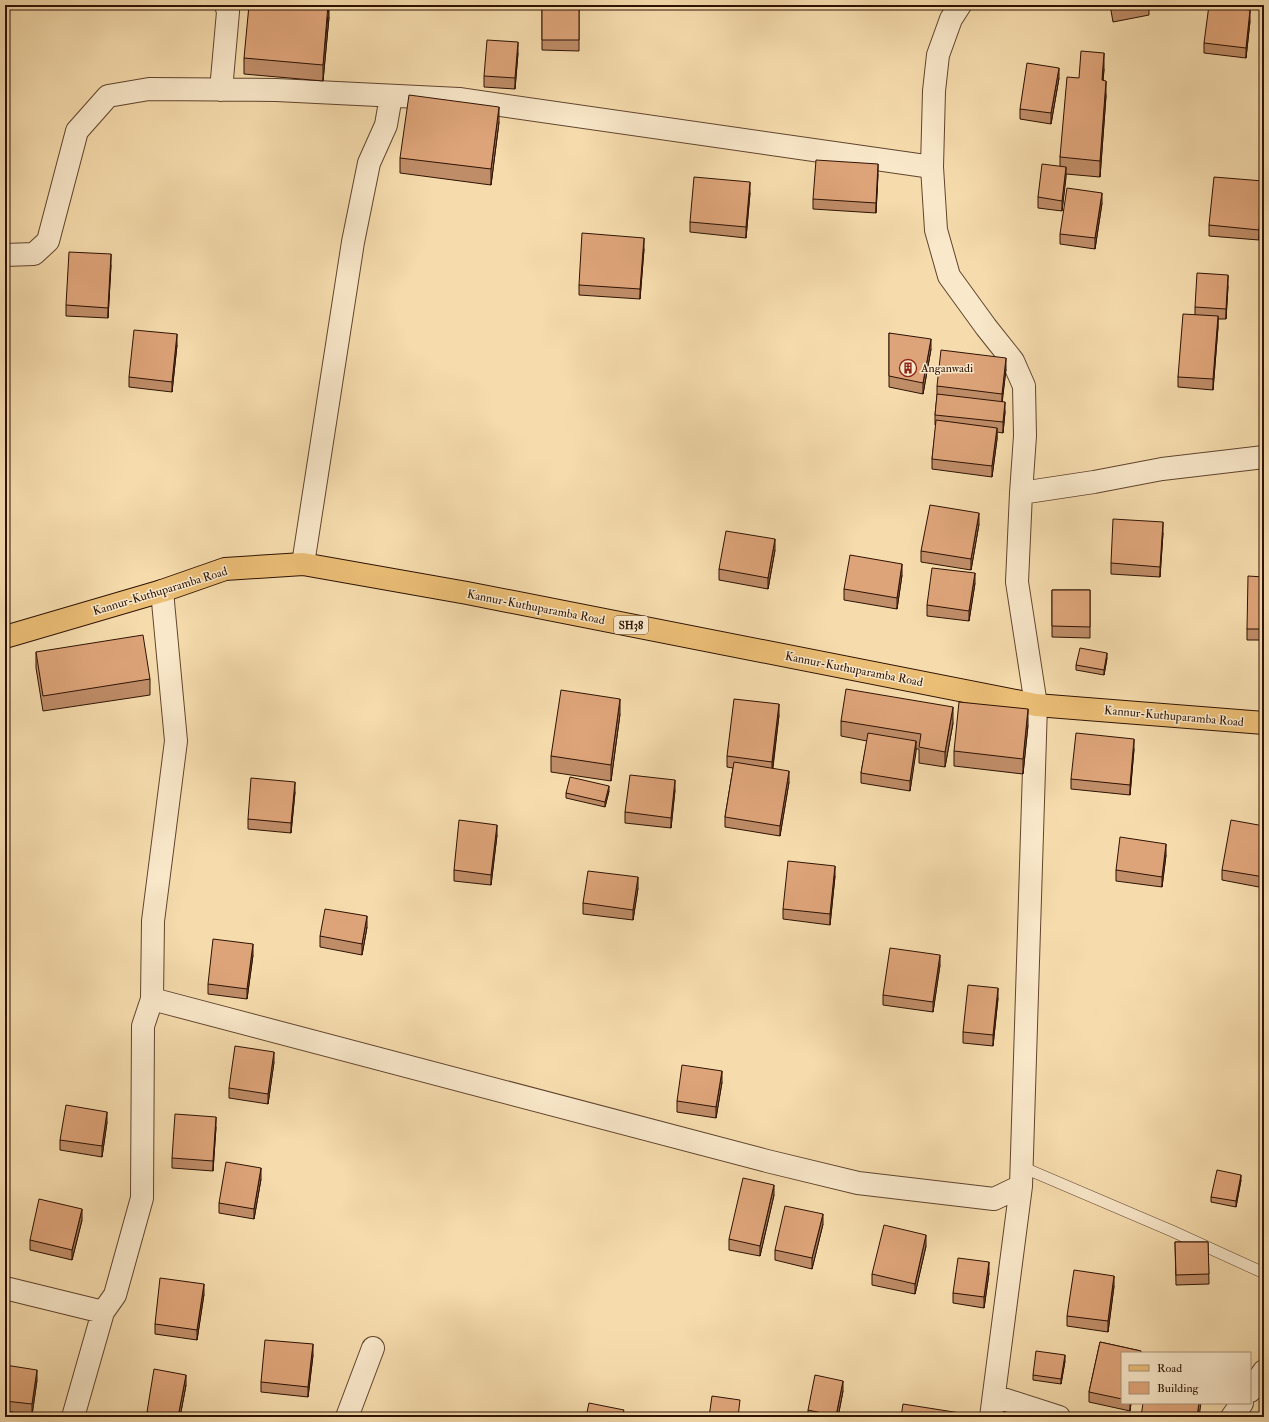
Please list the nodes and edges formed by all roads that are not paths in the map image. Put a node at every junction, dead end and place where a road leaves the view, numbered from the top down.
1 (226, 5) edge
2 (960, 5) edge
3 (222, 90) junction
4 (391, 96) junction
5 (932, 167) junction
6 (5, 255) edge
7 (1264, 457) edge
8 (1021, 493) junction
9 (303, 564) junction
10 (162, 592) junction
11 (5, 637) edge
12 (1036, 705) junction
13 (1264, 723) edge
14 (152, 1000) junction
15 (1022, 1176) junction
16 (1264, 1273) edge
17 (5, 1288) edge
18 (103, 1312) junction
19 (373, 1348) dead end
20 (1264, 1371) edge
21 (1251, 1390) edge
22 (1241, 1404) edge
23 (992, 1407) edge
24 (73, 1417) edge
25 (347, 1417) edge
26 (1059, 1417) edge
27 (1232, 1417) edge

1 - 3 street
2 - 5 street
3 - 4 street
3 - 6 street
4 - 5 street
4 - 9 street
5 - 8 street
7 - 8 street
8 - 12 street
9 - 10 main road, Kannur-Kuthuparamba Road / SH38
9 - 12 main road, Kannur-Kuthuparamba Road / SH38
10 - 11 main road, Kannur-Kuthuparamba Road / SH38
10 - 14 street
12 - 13 main road, Kannur-Kuthuparamba Road / SH38
12 - 15 street
14 - 15 street
14 - 18 street
15 - 16 lane
15 - 23 street
17 - 18 street
18 - 24 street
19 - 25 street
20 - 21 street
22 - 27 street
23 - 26 street

